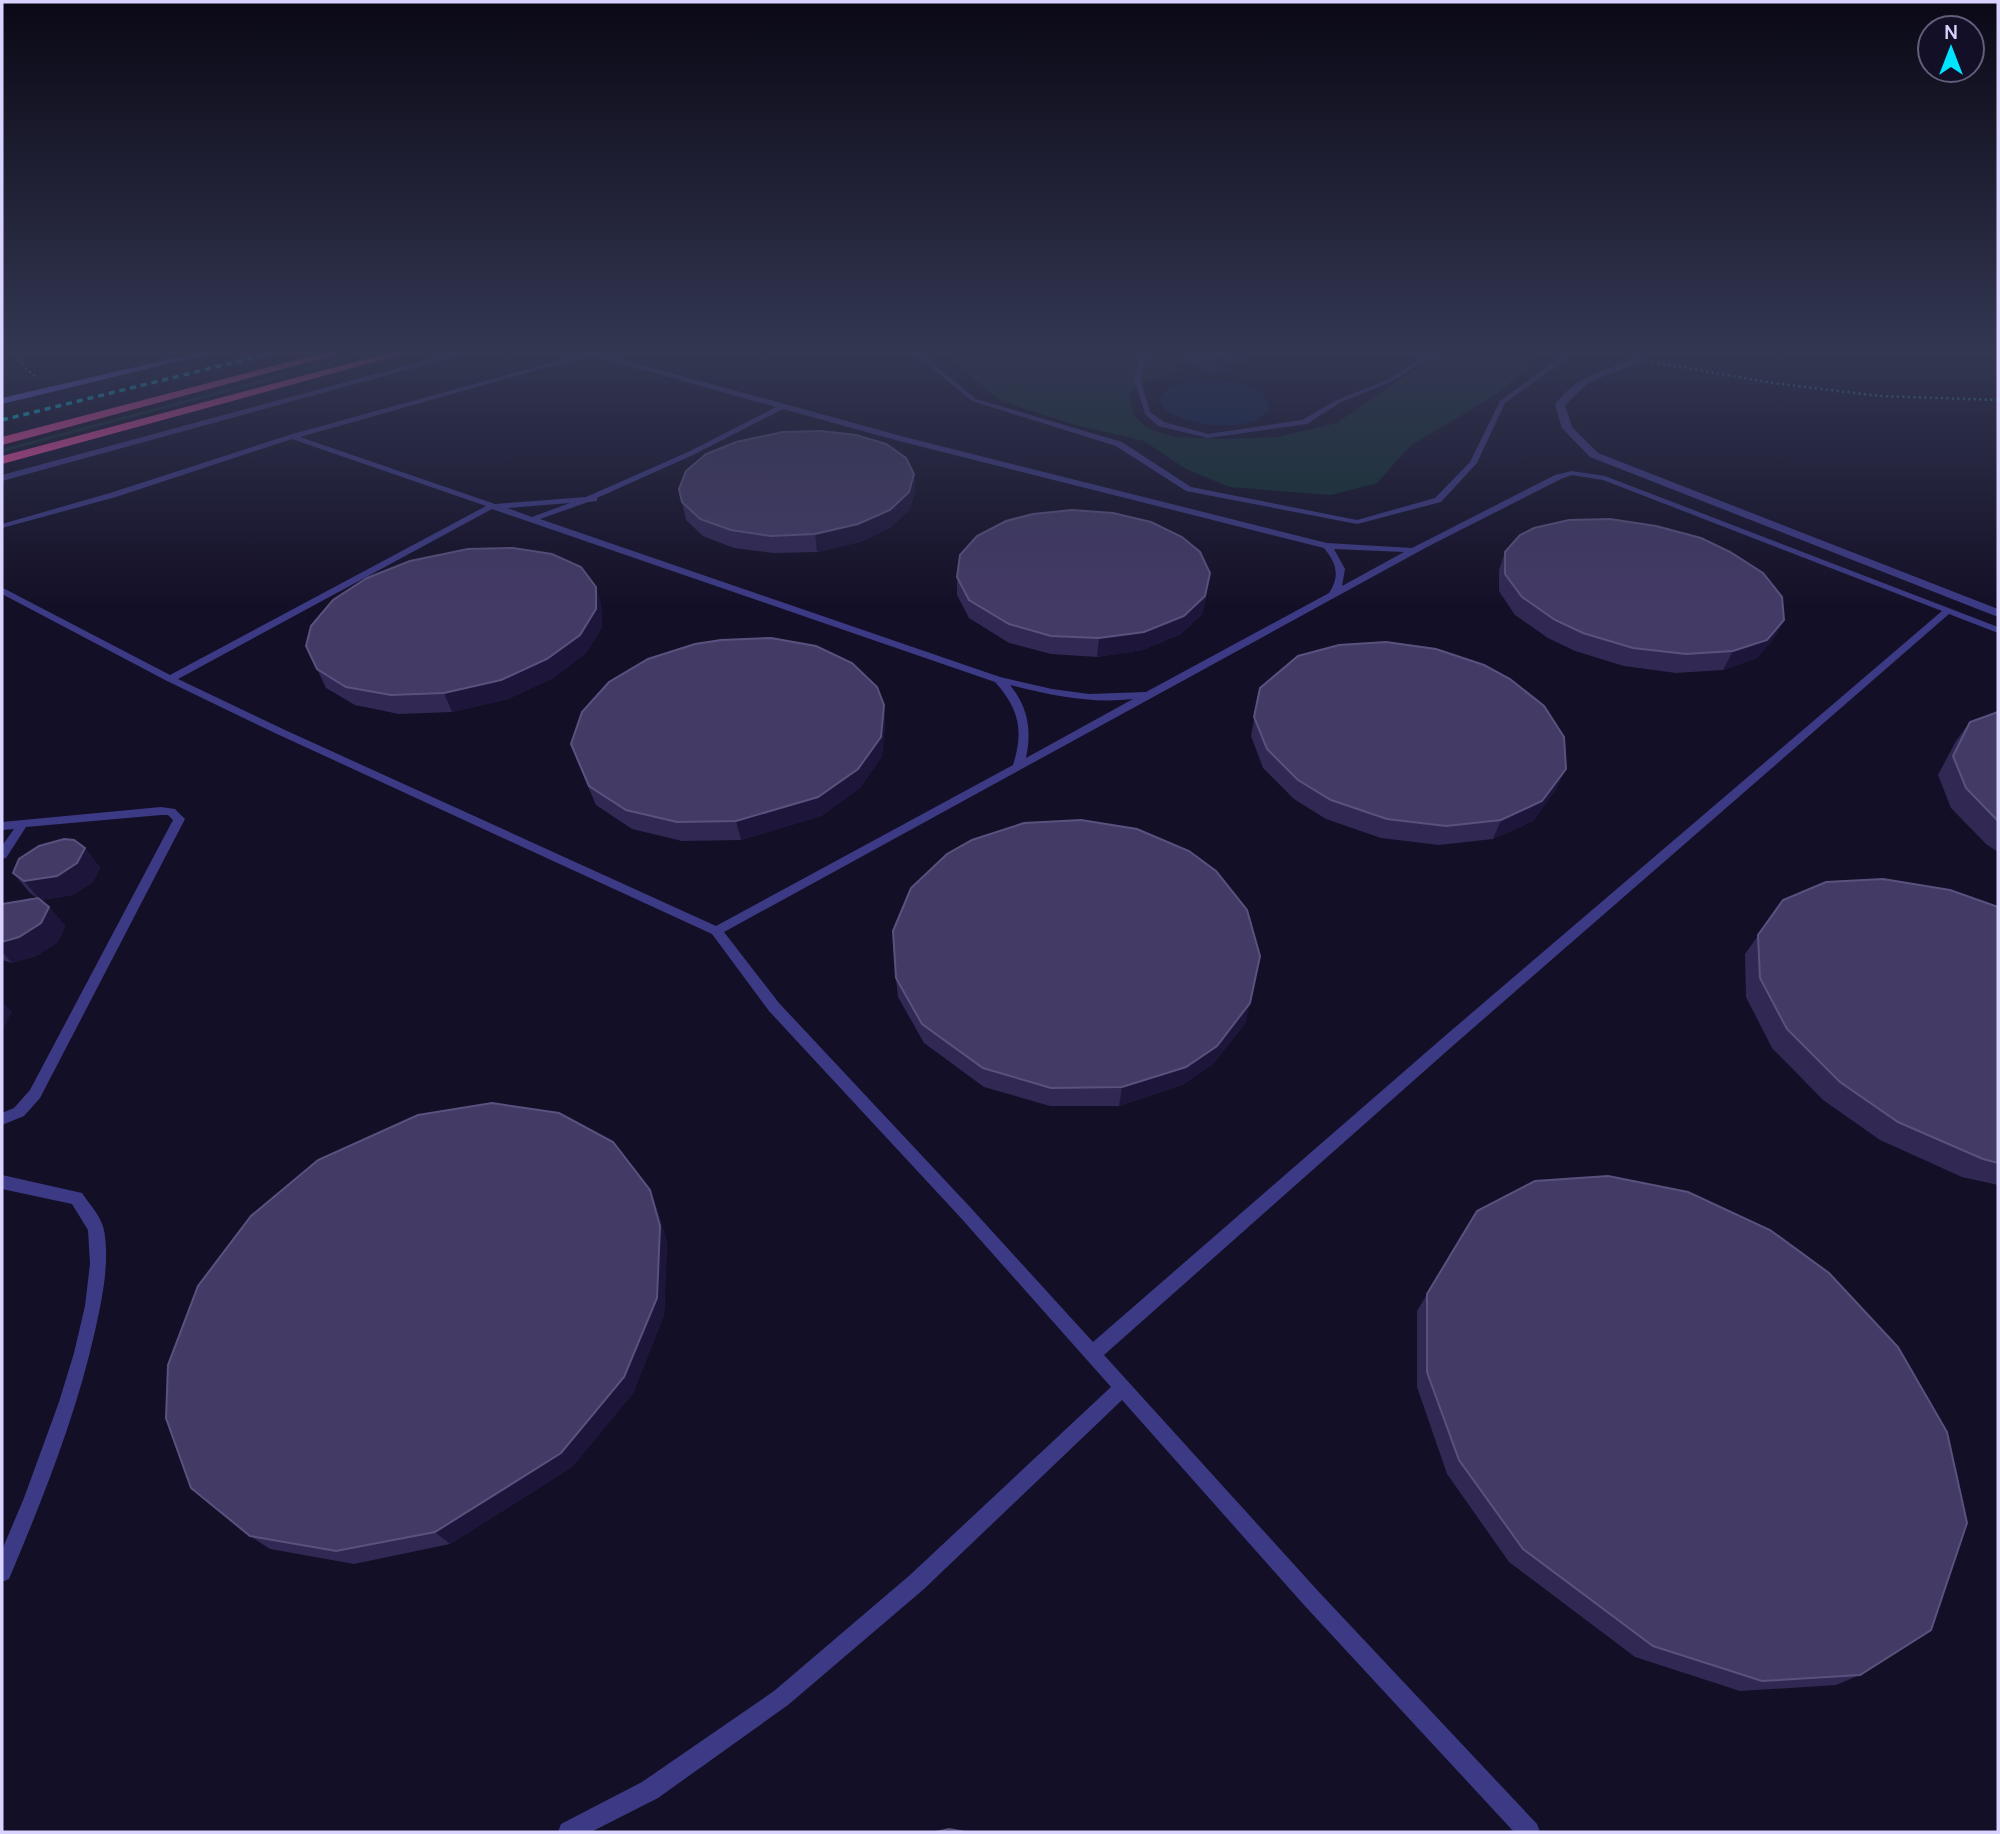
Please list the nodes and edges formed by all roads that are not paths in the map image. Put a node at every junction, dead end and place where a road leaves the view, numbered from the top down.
1 (23, 436) edge
2 (93, 436) edge
3 (159, 436) edge
4 (297, 436) edge
5 (727, 436) edge
6 (898, 436) edge
7 (1091, 436) edge
8 (1486, 436) edge
9 (1572, 436) edge
10 (292, 437) junction
11 (2, 441) edge
12 (2, 460) edge
13 (2, 478) edge
14 (594, 499) junction
15 (490, 507) junction
16 (530, 520) junction
17 (2, 526) edge
18 (1327, 546) junction
19 (1418, 549) junction
20 (2, 591) edge
21 (1330, 597) junction
22 (1948, 611) junction
23 (1998, 613) edge
24 (1998, 630) edge
25 (170, 679) junction
26 (997, 679) junction
27 (1156, 693) junction
28 (1017, 768) junction
29 (22, 825) junction
30 (2, 826) edge
31 (2, 855) edge
32 (716, 930) junction
33 (2, 1119) edge
34 (2, 1182) edge
35 (1092, 1354) junction
36 (1123, 1388) junction
37 (2, 1572) edge
38 (569, 1832) edge
39 (1530, 1832) edge

1 - 11 highway
2 - 12 highway
3 - 13 street
4 - 10 lane
5 - 14 lane
6 - 18 lane
7 - 8 lane
9 - 23 street
10 - 15 lane
10 - 17 lane
14 - 15 lane
14 - 16 lane
15 - 16 lane
15 - 25 lane
16 - 26 lane
18 - 19 lane
18 - 21 lane
19 - 21 lane
19 - 22 lane
20 - 25 lane
21 - 27 lane
22 - 24 lane
22 - 35 lane
25 - 32 lane
26 - 27 lane
26 - 28 lane
27 - 28 lane
28 - 32 lane
29 - 30 lane
29 - 31 lane
29 - 33 lane
32 - 35 lane
34 - 37 lane
35 - 36 lane
36 - 38 lane
36 - 39 lane

